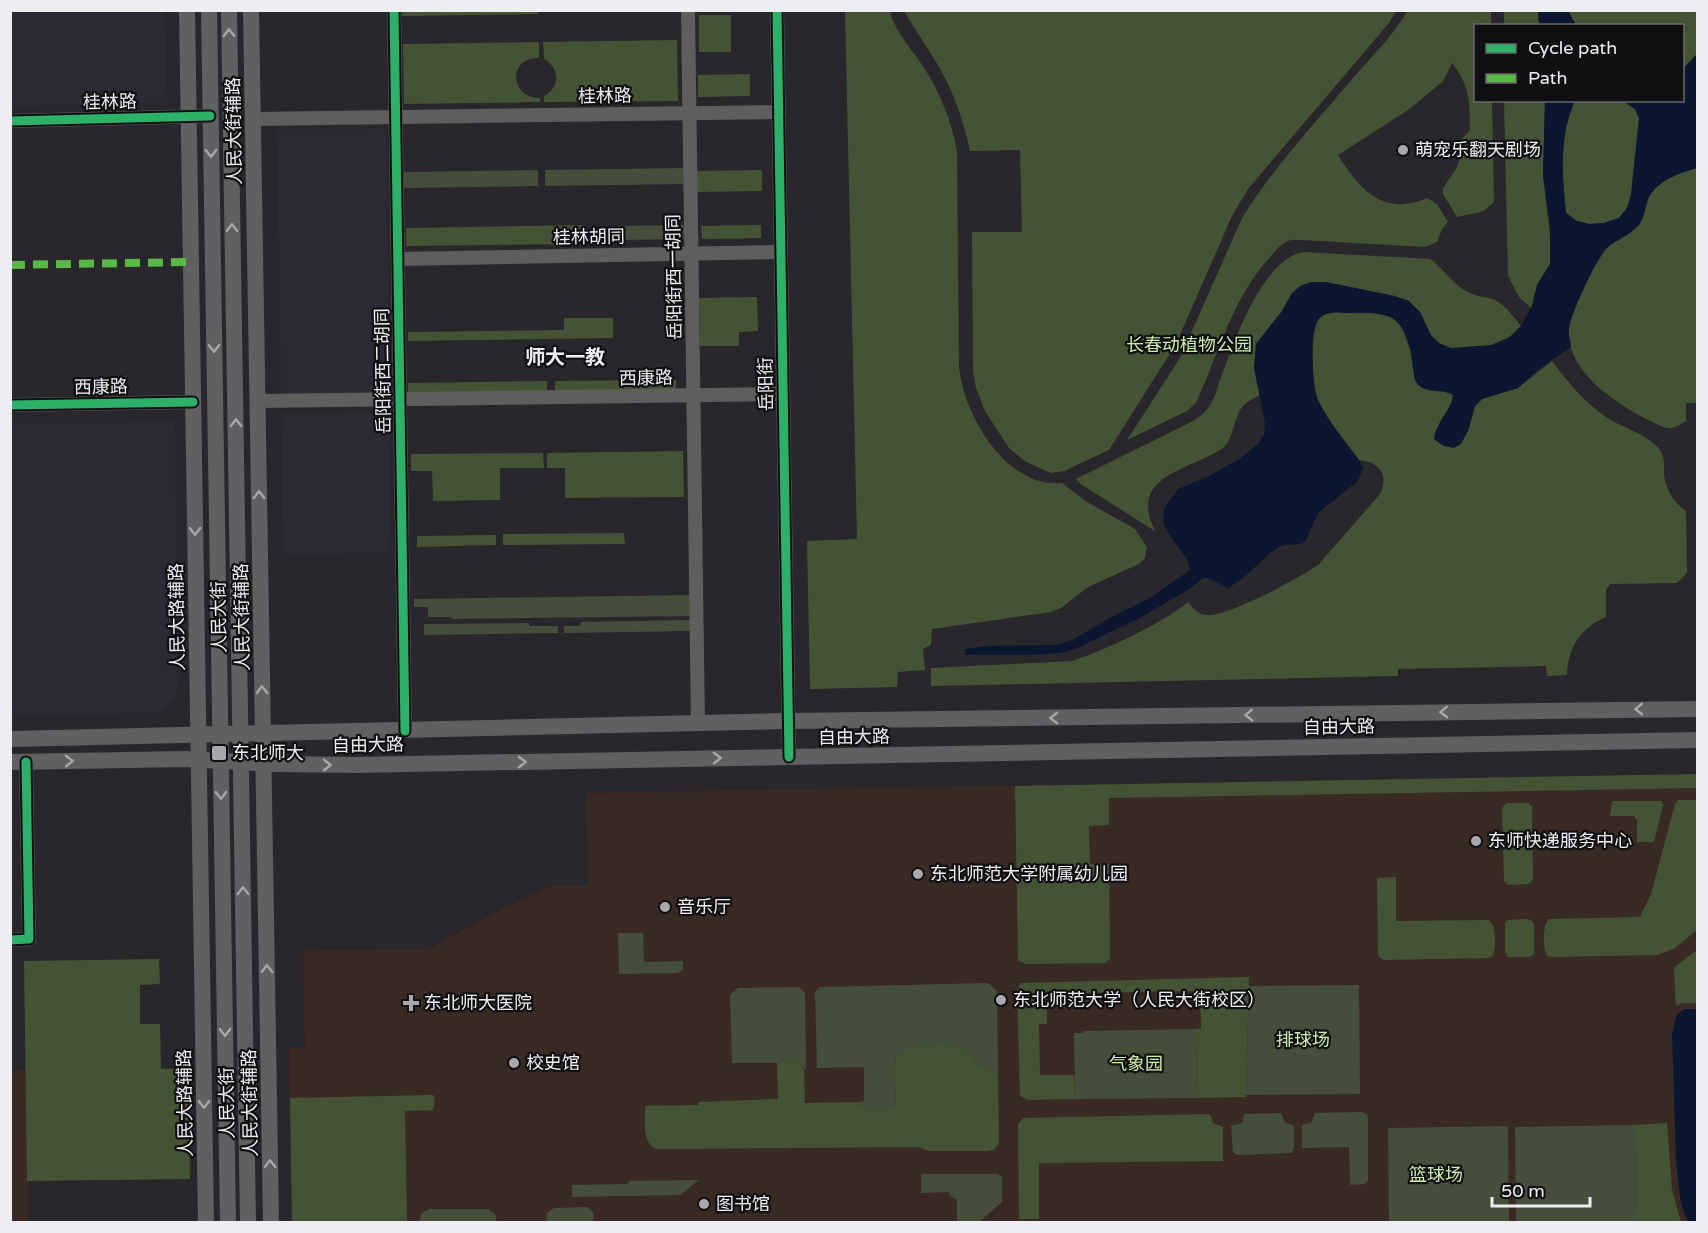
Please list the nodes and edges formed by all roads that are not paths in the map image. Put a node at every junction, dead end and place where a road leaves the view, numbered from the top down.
1 (187, 10) edge
2 (209, 10) edge
3 (229, 10) edge
4 (251, 10) edge
5 (394, 10) edge
6 (688, 10) edge
7 (777, 10) edge
8 (778, 112) junction
9 (690, 113) junction
10 (210, 116) junction
11 (188, 117) junction
12 (396, 117) junction
13 (253, 120) junction
14 (10, 121) edge
15 (781, 252) junction
16 (692, 254) junction
17 (398, 259) junction
18 (783, 394) junction
19 (693, 395) junction
20 (400, 399) junction
21 (258, 401) junction
22 (193, 402) junction
23 (10, 405) edge
24 (1698, 709) edge
25 (788, 722) junction
26 (698, 724) junction
27 (405, 731) junction
28 (263, 734) junction
29 (220, 735) junction
30 (241, 735) junction
31 (198, 736) junction
32 (10, 739) edge
33 (1698, 740) edge
34 (789, 757) junction
35 (199, 760) junction
36 (220, 761) junction
37 (18, 762) edge
38 (241, 762) junction
39 (264, 764) junction
40 (10, 940) edge
41 (206, 1222) edge
42 (228, 1222) edge
43 (248, 1222) edge
44 (271, 1222) edge

1 - 11 main road, 人民大路辅路
2 - 10 main road, 人民大街
30 -> 3 main road, 人民大街
4 - 13 main road, 人民大街辅路
5 - 12 street, 岳阳街西二胡同
6 - 9 street, 岳阳街西一胡同
7 - 8 street, 岳阳街
8 - 9 street, 桂林路
8 - 15 street, 岳阳街
9 - 12 street, 桂林路
9 - 16 street, 岳阳街西一胡同
10 - 11 street, 桂林路
10 -> 29 main road, 人民大街
11 - 14 street, 桂林路
11 - 22 main road, 人民大路辅路
12 - 13 street, 桂林路
12 - 17 street, 岳阳街西二胡同
13 - 21 main road, 人民大街辅路
15 - 16 street, 桂林胡同
15 - 18 street, 岳阳街
16 - 17 street, 桂林胡同
16 - 19 street, 岳阳街西一胡同
17 - 20 street, 岳阳街西二胡同
18 - 19 street, 西康路
18 - 25 street, 岳阳街
19 - 20 street, 西康路
19 - 26 street, 岳阳街西一胡同
20 - 21 street, 西康路
20 - 27 street, 岳阳街西二胡同
28 -> 21 main road, 人民大街辅路
22 - 23 street, 西康路
22 -> 31 main road, 人民大路辅路
24 -> 25 main road, 自由大路
25 - 26 main road, 自由大路
25 - 34 street, 岳阳街
26 - 27 main road, 自由大路
27 - 28 main road, 自由大路
28 - 30 main road, 自由大路
28 - 39 main road, 人民大街辅路
29 - 30 main road, 自由大路
29 - 31 main road, 自由大路
29 - 36 main road, 人民大街
30 - 38 main road, 人民大街
31 - 32 main road, 自由大路
31 - 35 main road, 人民大路辅路
33 - 34 main road, 自由大路
39 -> 34 main road, 自由大路
35 - 36 main road, 自由大路
37 -> 35 main road, 自由大路
35 -> 41 main road, 人民大路辅路
36 - 38 main road, 自由大路
36 -> 42 main road, 人民大街
37 - 40 street
38 - 39 main road, 自由大路
43 -> 38 main road, 人民大街
44 -> 39 main road, 人民大街辅路

